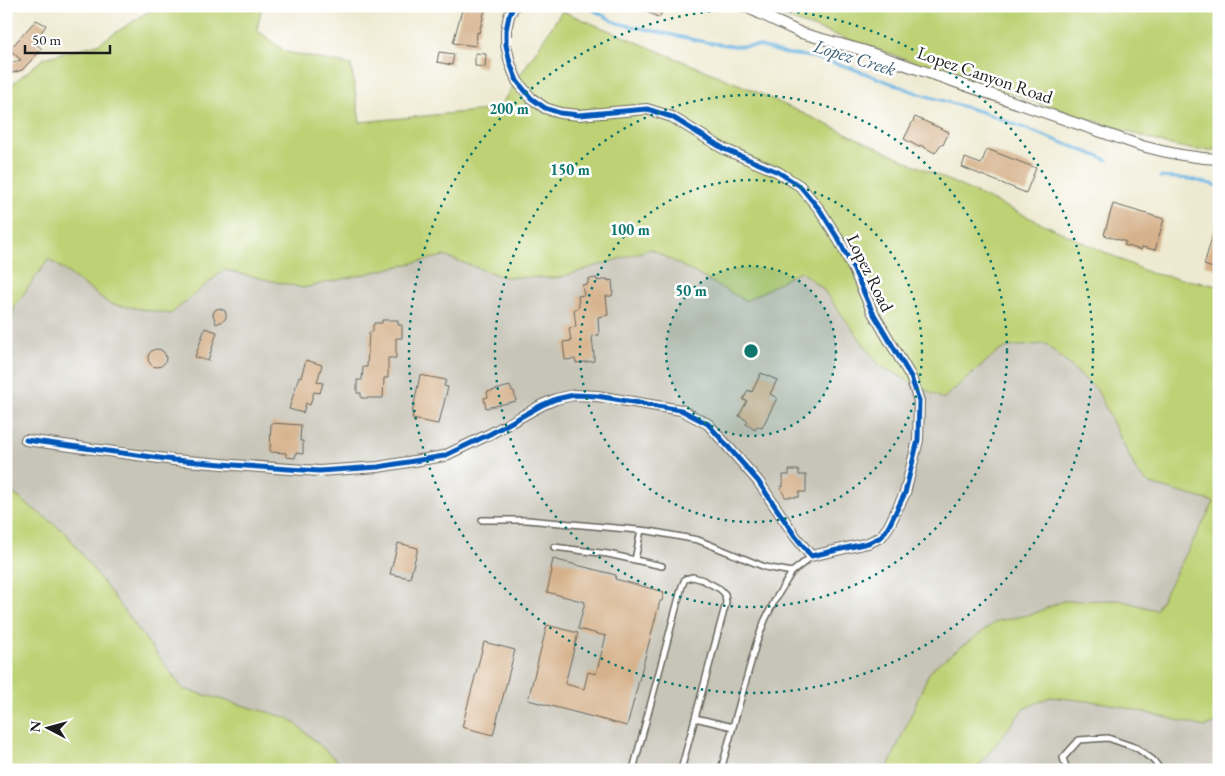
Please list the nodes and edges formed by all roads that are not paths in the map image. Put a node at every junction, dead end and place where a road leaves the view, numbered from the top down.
1 (514, 6) edge
2 (744, 6) edge
3 (1219, 159) edge
4 (26, 440) dead end
5 (482, 520) dead end
6 (641, 530) junction
7 (554, 547) dead end
8 (812, 556) junction
9 (635, 560) junction
10 (662, 566) dead end
11 (792, 572) junction
12 (696, 718) junction
13 (733, 727) junction
14 (633, 770) edge
15 (682, 770) edge
16 (721, 770) edge
17 (1067, 770) edge
18 (1161, 770) edge

1 - 8 street, Lopez Road
2 - 3 street, Lopez Canyon Road
4 - 8 street
5 - 6 lane
6 - 9 lane
6 - 11 lane
7 - 9 lane
8 - 11 lane
9 - 10 lane
11 - 13 lane
12 - 13 lane
12 - 14 lane
12 - 15 lane
13 - 16 lane
17 - 18 lane

